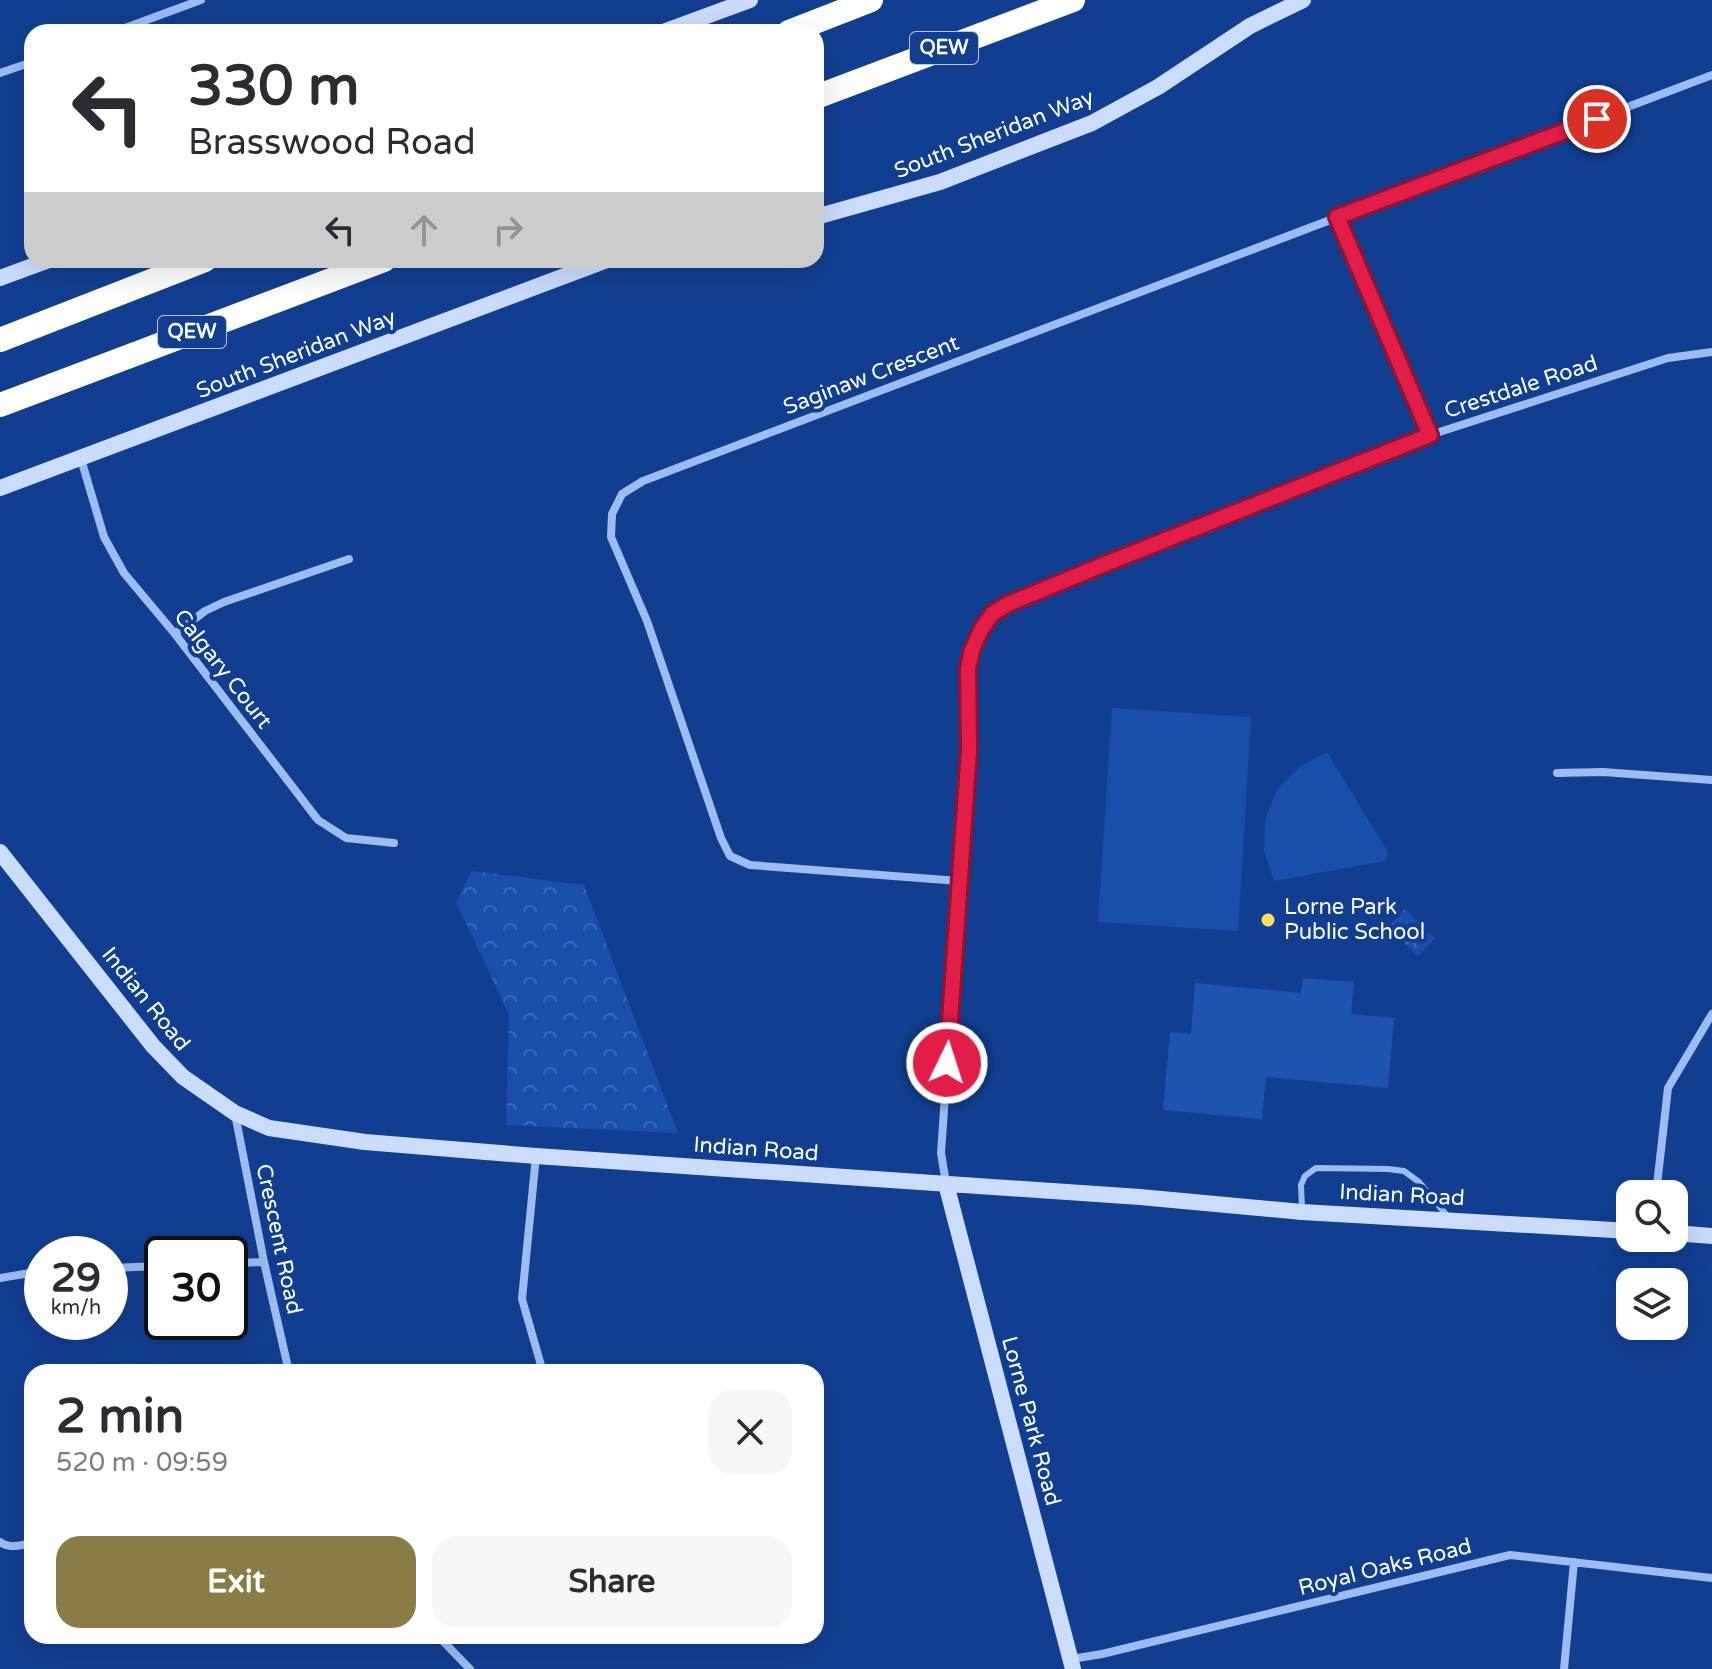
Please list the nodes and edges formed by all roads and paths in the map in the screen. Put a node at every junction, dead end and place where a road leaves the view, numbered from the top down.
1 (201, 0) edge
2 (750, 0) edge
3 (871, 0) edge
4 (1073, 0) edge
5 (1303, 0) edge
6 (136, 24) edge
7 (685, 24) edge
8 (810, 24) edge
9 (24, 65) edge
10 (0, 73) edge
11 (1712, 75) edge
12 (824, 94) edge
13 (824, 215) edge
14 (1337, 217) junction
15 (27, 268) edge
16 (184, 268) edge
17 (363, 268) edge
18 (586, 268) edge
19 (0, 278) edge
20 (0, 340) edge
21 (1712, 352) edge
22 (0, 405) edge
23 (1430, 435) junction
24 (81, 459) junction
25 (0, 488) edge
26 (349, 559) dead end
27 (175, 634) junction
28 (1557, 773) dead end
29 (1712, 780) edge
30 (394, 843) dead end
31 (0, 852) edge
32 (959, 881) junction
33 (1712, 1014) edge
34 (235, 1113) junction
35 (536, 1156) junction
36 (1658, 1180) edge
37 (946, 1184) junction
38 (1302, 1212) junction
39 (1452, 1220) junction
40 (1616, 1230) edge
41 (1688, 1234) edge
42 (1712, 1236) edge
43 (248, 1262) edge
44 (264, 1262) junction
45 (24, 1274) edge
46 (0, 1278) edge
47 (287, 1364) edge
48 (541, 1364) edge
49 (0, 1542) edge
50 (24, 1545) edge
51 (1574, 1562) junction
52 (1712, 1578) edge
53 (446, 1644) edge
54 (1072, 1664) edge
55 (470, 1669) edge
56 (1564, 1669) edge

1 - 6 street
2 - 7 street
3 - 8 highway
4 - 12 highway, QEW
5 - 13 street, South Sheridan Way
9 - 10 street
11 - 14 street, Saginaw Crescent
14 - 23 street
14 - 32 street, Saginaw Crescent
15 - 19 street
16 - 20 highway
17 - 22 highway, QEW
18 - 24 street, South Sheridan Way
21 - 23 street, Crestdale Road
23 - 32 street, Crestdale Road
24 - 25 street, South Sheridan Way
24 - 27 street, Calgary Court
26 - 27 street
27 - 30 street, Calgary Court
28 - 29 street
31 - 34 street, Indian Road
32 - 37 street, Crestdale Road
33 - 36 street
34 - 35 street, Indian Road
34 - 44 street, Crescent Road
35 - 37 street, Indian Road
35 - 48 street
37 - 38 street, Indian Road
37 - 54 street, Lorne Park Road
38 - 39 street, Indian Road
38 - 39 lane
39 - 40 street, Indian Road
41 - 42 street
43 - 44 street
44 - 47 street, Crescent Road
45 - 46 street
49 - 50 street
51 - 52 street, Royal Oaks Road
51 - 54 street, Royal Oaks Road
51 - 56 street
53 - 55 street

